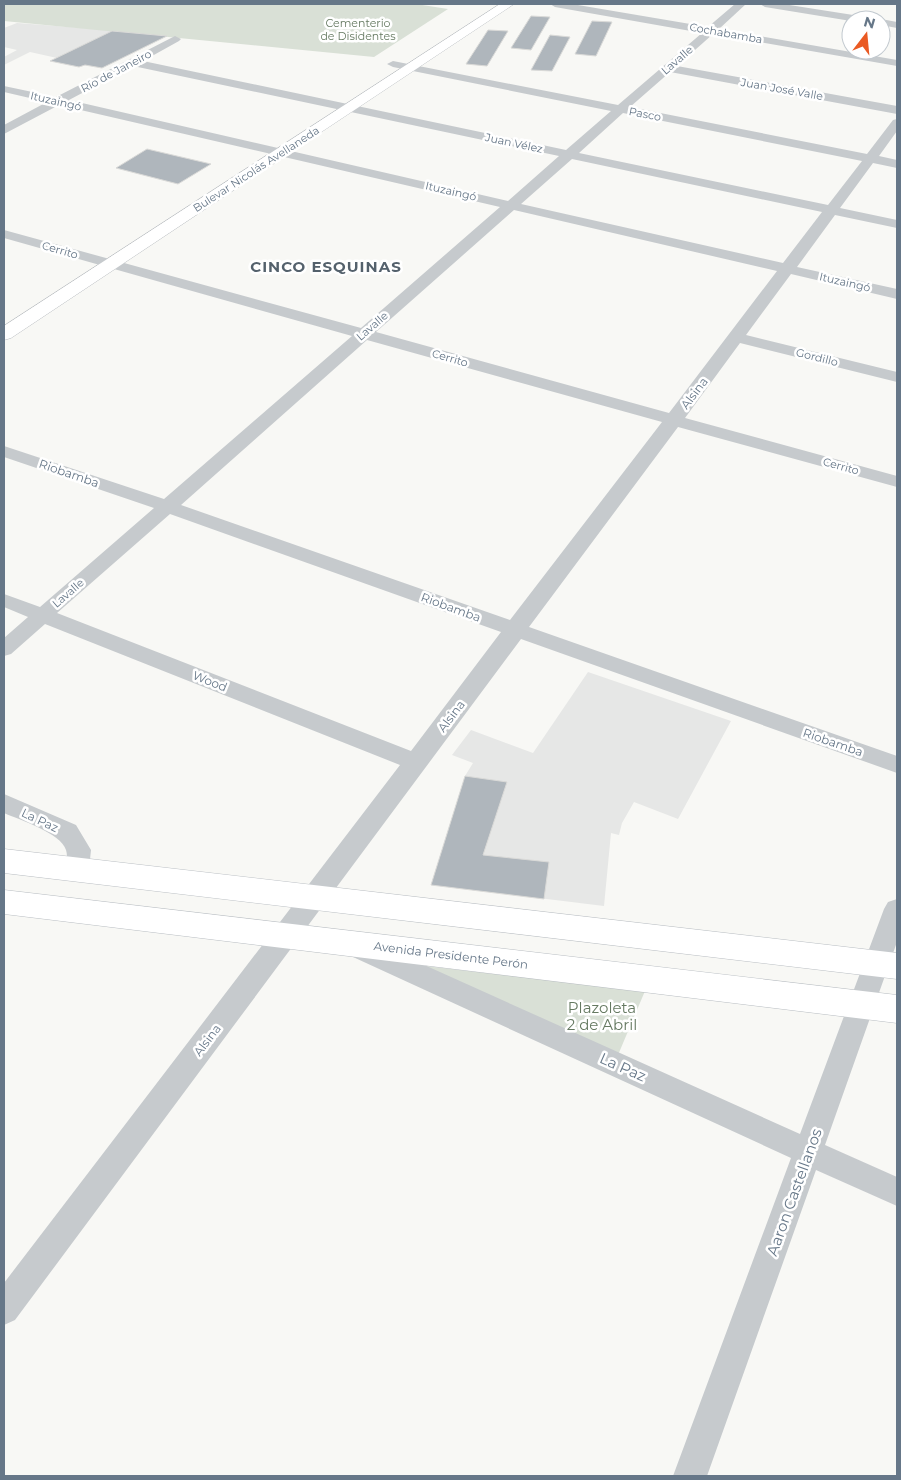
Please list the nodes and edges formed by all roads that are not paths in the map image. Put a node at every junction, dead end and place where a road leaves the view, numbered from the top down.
1 (486, 4) edge
2 (508, 4) edge
3 (555, 4) edge
4 (741, 4) edge
5 (765, 4) edge
6 (841, 16) edge
7 (710, 31) junction
8 (175, 39) dead end
9 (132, 62) junction
10 (897, 63) edge
11 (393, 64) junction
12 (411, 68) junction
13 (667, 68) junction
14 (4, 89) edge
15 (58, 101) junction
16 (330, 104) junction
17 (349, 108) junction
18 (621, 109) junction
19 (897, 110) edge
20 (897, 124) edge
21 (4, 130) edge
22 (262, 148) junction
23 (281, 152) junction
24 (569, 154) junction
25 (871, 158) junction
26 (897, 164) edge
27 (511, 205) junction
28 (832, 210) junction
29 (897, 224) edge
30 (4, 234) edge
31 (91, 259) junction
32 (110, 264) junction
33 (788, 269) junction
34 (897, 294) edge
35 (4, 315) edge
36 (4, 334) edge
37 (364, 334) junction
38 (736, 337) junction
39 (897, 377) edge
40 (674, 420) junction
41 (4, 451) edge
42 (897, 482) edge
43 (167, 506) junction
44 (4, 600) edge
45 (43, 615) junction
46 (516, 630) junction
47 (4, 649) edge
48 (416, 762) junction
49 (897, 765) edge
50 (4, 803) edge
51 (4, 861) edge
52 (77, 869) junction
53 (314, 897) junction
54 (4, 902) edge
55 (897, 909) edge
56 (286, 935) junction
57 (348, 942) junction
58 (887, 965) edge
59 (861, 1004) junction
60 (897, 1009) edge
61 (809, 1152) junction
62 (897, 1192) edge
63 (4, 1309) edge
64 (690, 1476) edge

1 - 11 main road, Bulevar Nicolás Avellaneda
2 - 12 main road, Bulevar Nicolás Avellaneda
3 - 7 street, Cochabamba
4 - 7 street, Lavalle
5 - 6 street
7 - 10 street, Cochabamba
7 - 13 street, Lavalle
8 - 9 street, Río de Janeiro
9 - 15 street, Río de Janeiro
9 - 16 street, Juan Vélez
11 - 12 street, Pasco
11 - 16 main road, Bulevar Nicolás Avellaneda
12 - 17 main road, Bulevar Nicolás Avellaneda
12 - 18 street, Pasco
13 - 18 street, Lavalle
13 - 19 street, Juan José Valle
14 - 15 street, Ituzaingó
15 - 21 street, Río de Janeiro
15 - 22 street, Ituzaingó
16 - 17 street, Juan Vélez
16 - 22 main road, Bulevar Nicolás Avellaneda
17 - 23 main road, Bulevar Nicolás Avellaneda
17 - 24 street, Juan Vélez
18 - 24 street, Lavalle
18 - 25 street, Pasco
20 - 25 street, Alsina
22 - 23 street, Ituzaingó
22 - 31 main road, Bulevar Nicolás Avellaneda
23 - 27 street, Ituzaingó
23 - 32 main road, Bulevar Nicolás Avellaneda
24 - 27 street, Lavalle
24 - 28 street, Juan Vélez
25 - 26 street, Pasco
25 - 28 street, Alsina
27 - 33 street, Ituzaingó
27 - 37 street, Lavalle
28 - 29 street, Juan Vélez
28 - 33 street, Alsina
30 - 31 street, Cerrito
31 - 32 street, Cerrito
31 - 35 main road, Bulevar Nicolás Avellaneda
32 - 36 main road, Bulevar Nicolás Avellaneda
32 - 37 street, Cerrito
33 - 34 street, Ituzaingó
33 - 38 street, Alsina
37 - 40 street, Cerrito
37 - 43 street, Lavalle
38 - 39 street, Gordillo
38 - 40 street, Alsina
40 - 42 street, Cerrito
40 - 46 street, Alsina
41 - 43 street, Riobamba
43 - 45 street, Lavalle
43 - 46 street, Riobamba
44 - 45 street, Wood
45 - 47 street, Lavalle
45 - 48 street, Wood
46 - 48 street, Alsina
46 - 49 street, Riobamba
48 - 53 street, Alsina
50 - 52 street, La Paz
51 - 52 main road
52 - 53 main road
53 - 56 street, Alsina
53 - 58 main road
54 - 56 main road, Avenida Presidente Perón
55 - 58 street, Aaron Castellanos
56 - 57 main road, Avenida Presidente Perón
56 - 63 street, Alsina
57 - 59 main road, Avenida Presidente Perón
57 - 61 street, La Paz
58 - 59 street, Aaron Castellanos
59 - 60 main road, Avenida Presidente Perón
59 - 61 street, Aaron Castellanos
61 - 62 street, La Paz
61 - 64 street, Aaron Castellanos

